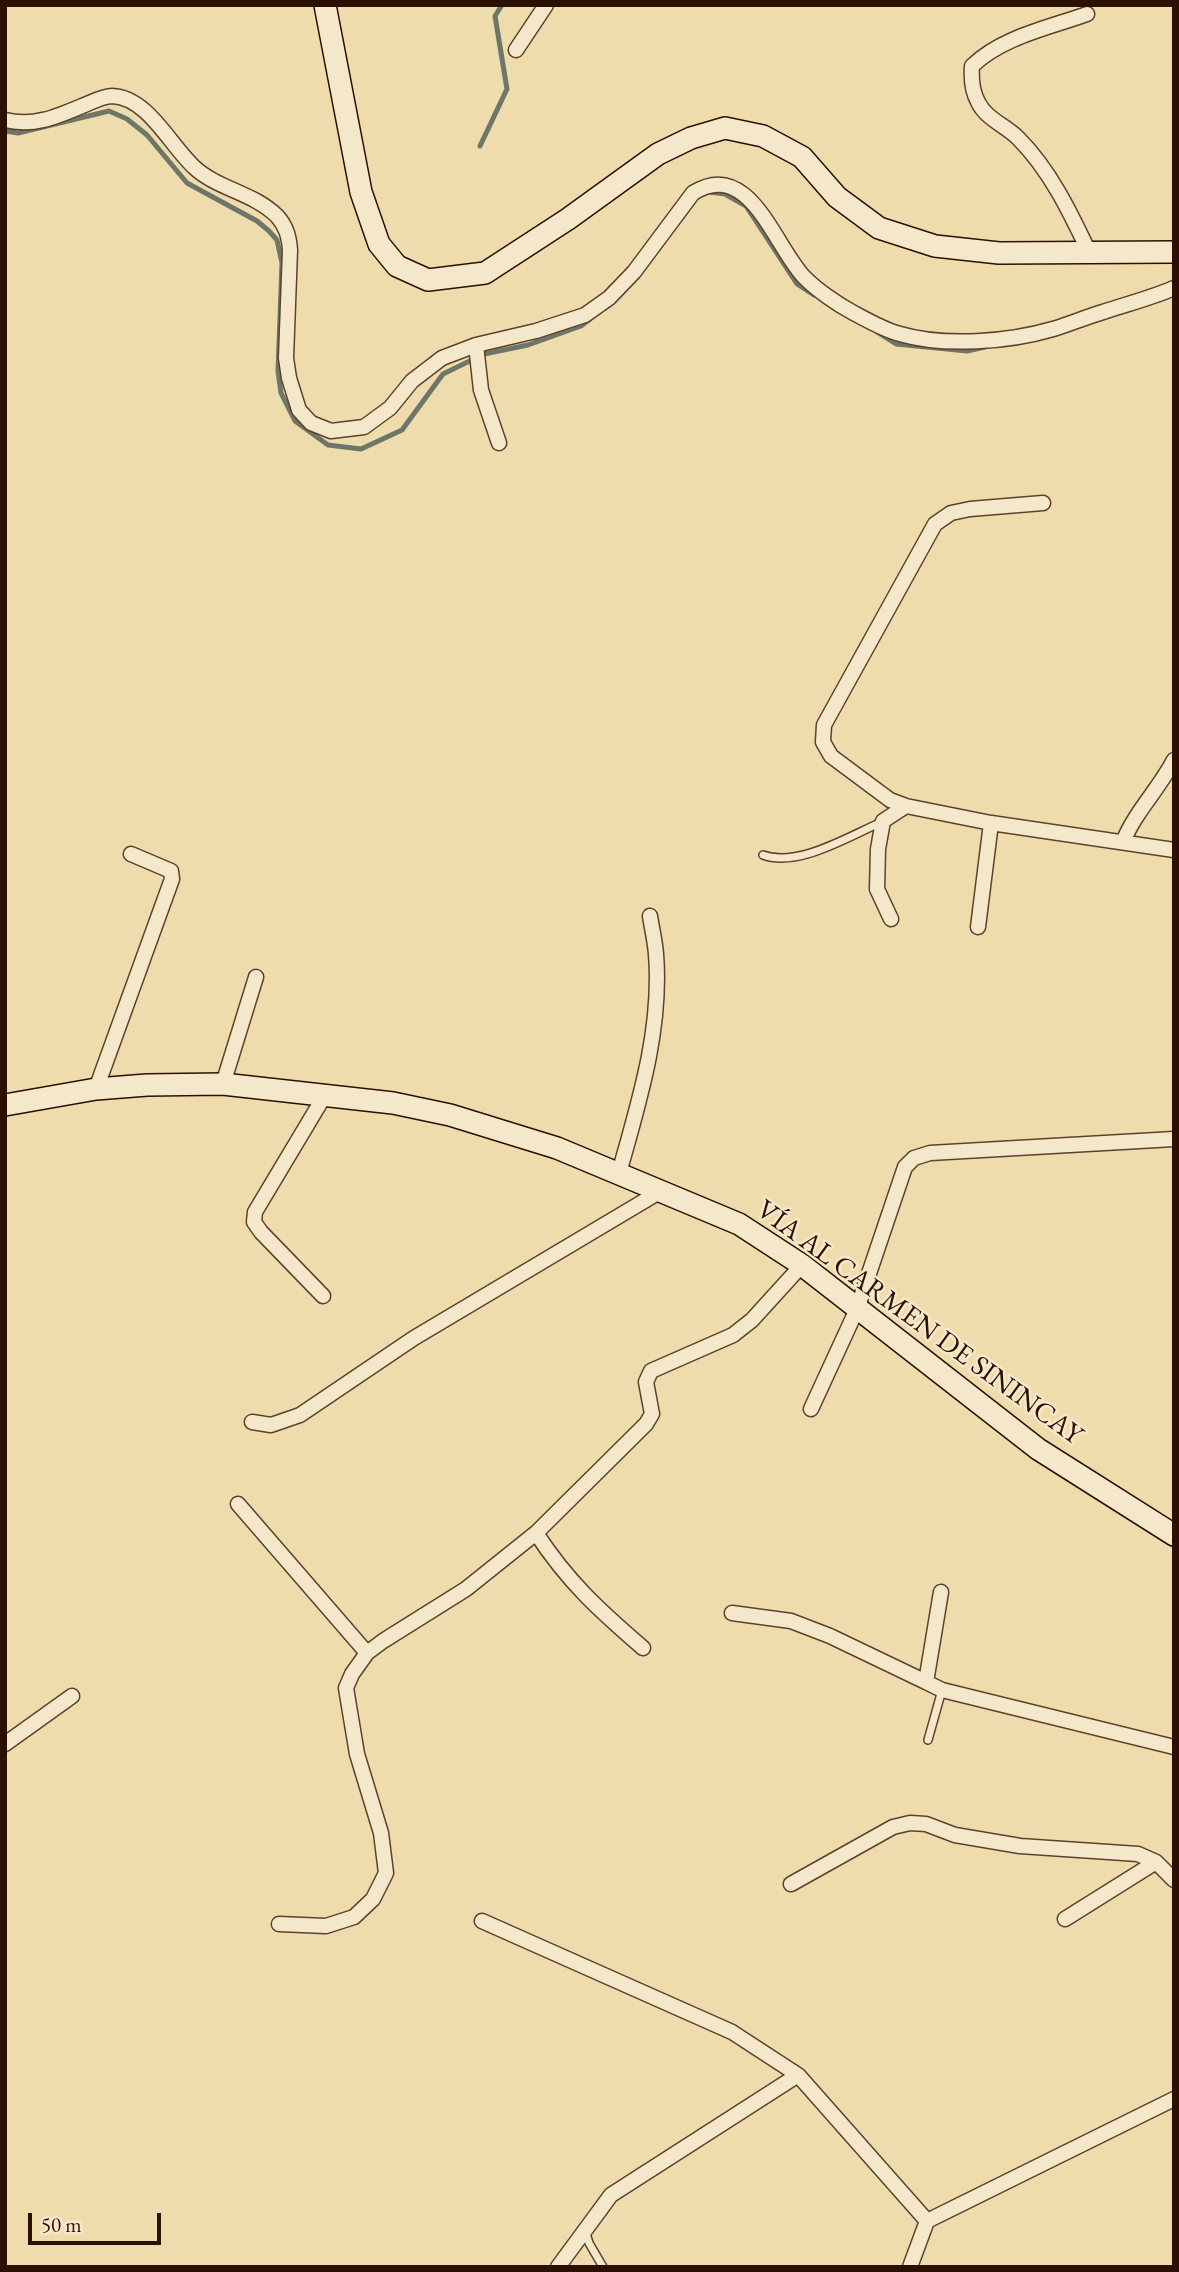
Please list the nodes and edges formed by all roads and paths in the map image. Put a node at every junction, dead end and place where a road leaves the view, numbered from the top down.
1 (325, 5) edge
2 (546, 5) edge
3 (1087, 14) dead end
4 (516, 50) dead end
5 (5, 120) edge
6 (1089, 252) junction
7 (1174, 252) edge
8 (1174, 288) edge
9 (476, 345) junction
10 (499, 443) dead end
11 (1043, 503) dead end
12 (1174, 760) edge
13 (906, 806) junction
14 (883, 821) junction
15 (990, 823) junction
16 (1123, 842) junction
17 (1174, 850) edge
18 (131, 855) dead end
19 (763, 855) dead end
20 (650, 916) dead end
21 (891, 919) dead end
22 (978, 927) dead end
23 (256, 977) dead end
24 (223, 1084) junction
25 (96, 1089) junction
26 (325, 1095) junction
27 (5, 1105) edge
28 (1174, 1139) edge
29 (619, 1173) junction
30 (661, 1191) junction
31 (802, 1265) junction
32 (323, 1296) dead end
33 (857, 1309) junction
34 (811, 1409) dead end
35 (252, 1422) dead end
36 (238, 1504) dead end
37 (536, 1533) junction
38 (1174, 1535) edge
39 (941, 1592) dead end
40 (732, 1613) dead end
41 (643, 1648) dead end
42 (366, 1653) junction
43 (926, 1682) junction
44 (942, 1690) junction
45 (72, 1696) dead end
46 (928, 1740) dead end
47 (5, 1744) edge
48 (1174, 1746) edge
49 (1157, 1862) junction
50 (1174, 1880) edge
51 (791, 1884) dead end
52 (1065, 1919) dead end
53 (482, 1921) dead end
54 (279, 1924) dead end
55 (798, 2075) junction
56 (1174, 2099) edge
57 (927, 2221) junction
58 (584, 2229) junction
59 (558, 2267) edge
60 (603, 2267) edge
61 (910, 2267) edge

1 - 6 street
2 - 4 street
3 - 6 street
5 - 9 street
6 - 7 street
8 - 9 street
9 - 10 street
11 - 13 street
12 - 16 street
13 - 14 street
13 - 15 street
14 - 19 lane
14 - 21 street
15 - 16 street
15 - 22 street
16 - 17 street
18 - 25 street
20 - 29 street
23 - 24 street
24 - 25 street, VÍA AL CARMEN DE SININCAY
24 - 26 street, VÍA AL CARMEN DE SININCAY
25 - 27 street, VÍA AL CARMEN DE SININCAY
26 - 29 street, VÍA AL CARMEN DE SININCAY
26 - 32 street
28 - 33 street
29 - 30 street, VÍA AL CARMEN DE SININCAY
30 - 31 street, VÍA AL CARMEN DE SININCAY
30 - 35 street
31 - 33 street, VÍA AL CARMEN DE SININCAY
31 - 37 street
33 - 34 street
33 - 38 street, VÍA AL CARMEN DE SININCAY
36 - 42 street
37 - 41 street
37 - 42 street
39 - 43 street
40 - 43 street
42 - 54 street
43 - 44 street
44 - 46 lane
44 - 48 street
45 - 47 street
49 - 50 street
49 - 51 street
49 - 52 street
53 - 55 street
55 - 57 street
55 - 58 street
56 - 57 street
57 - 61 street
58 - 59 street
58 - 60 lane

